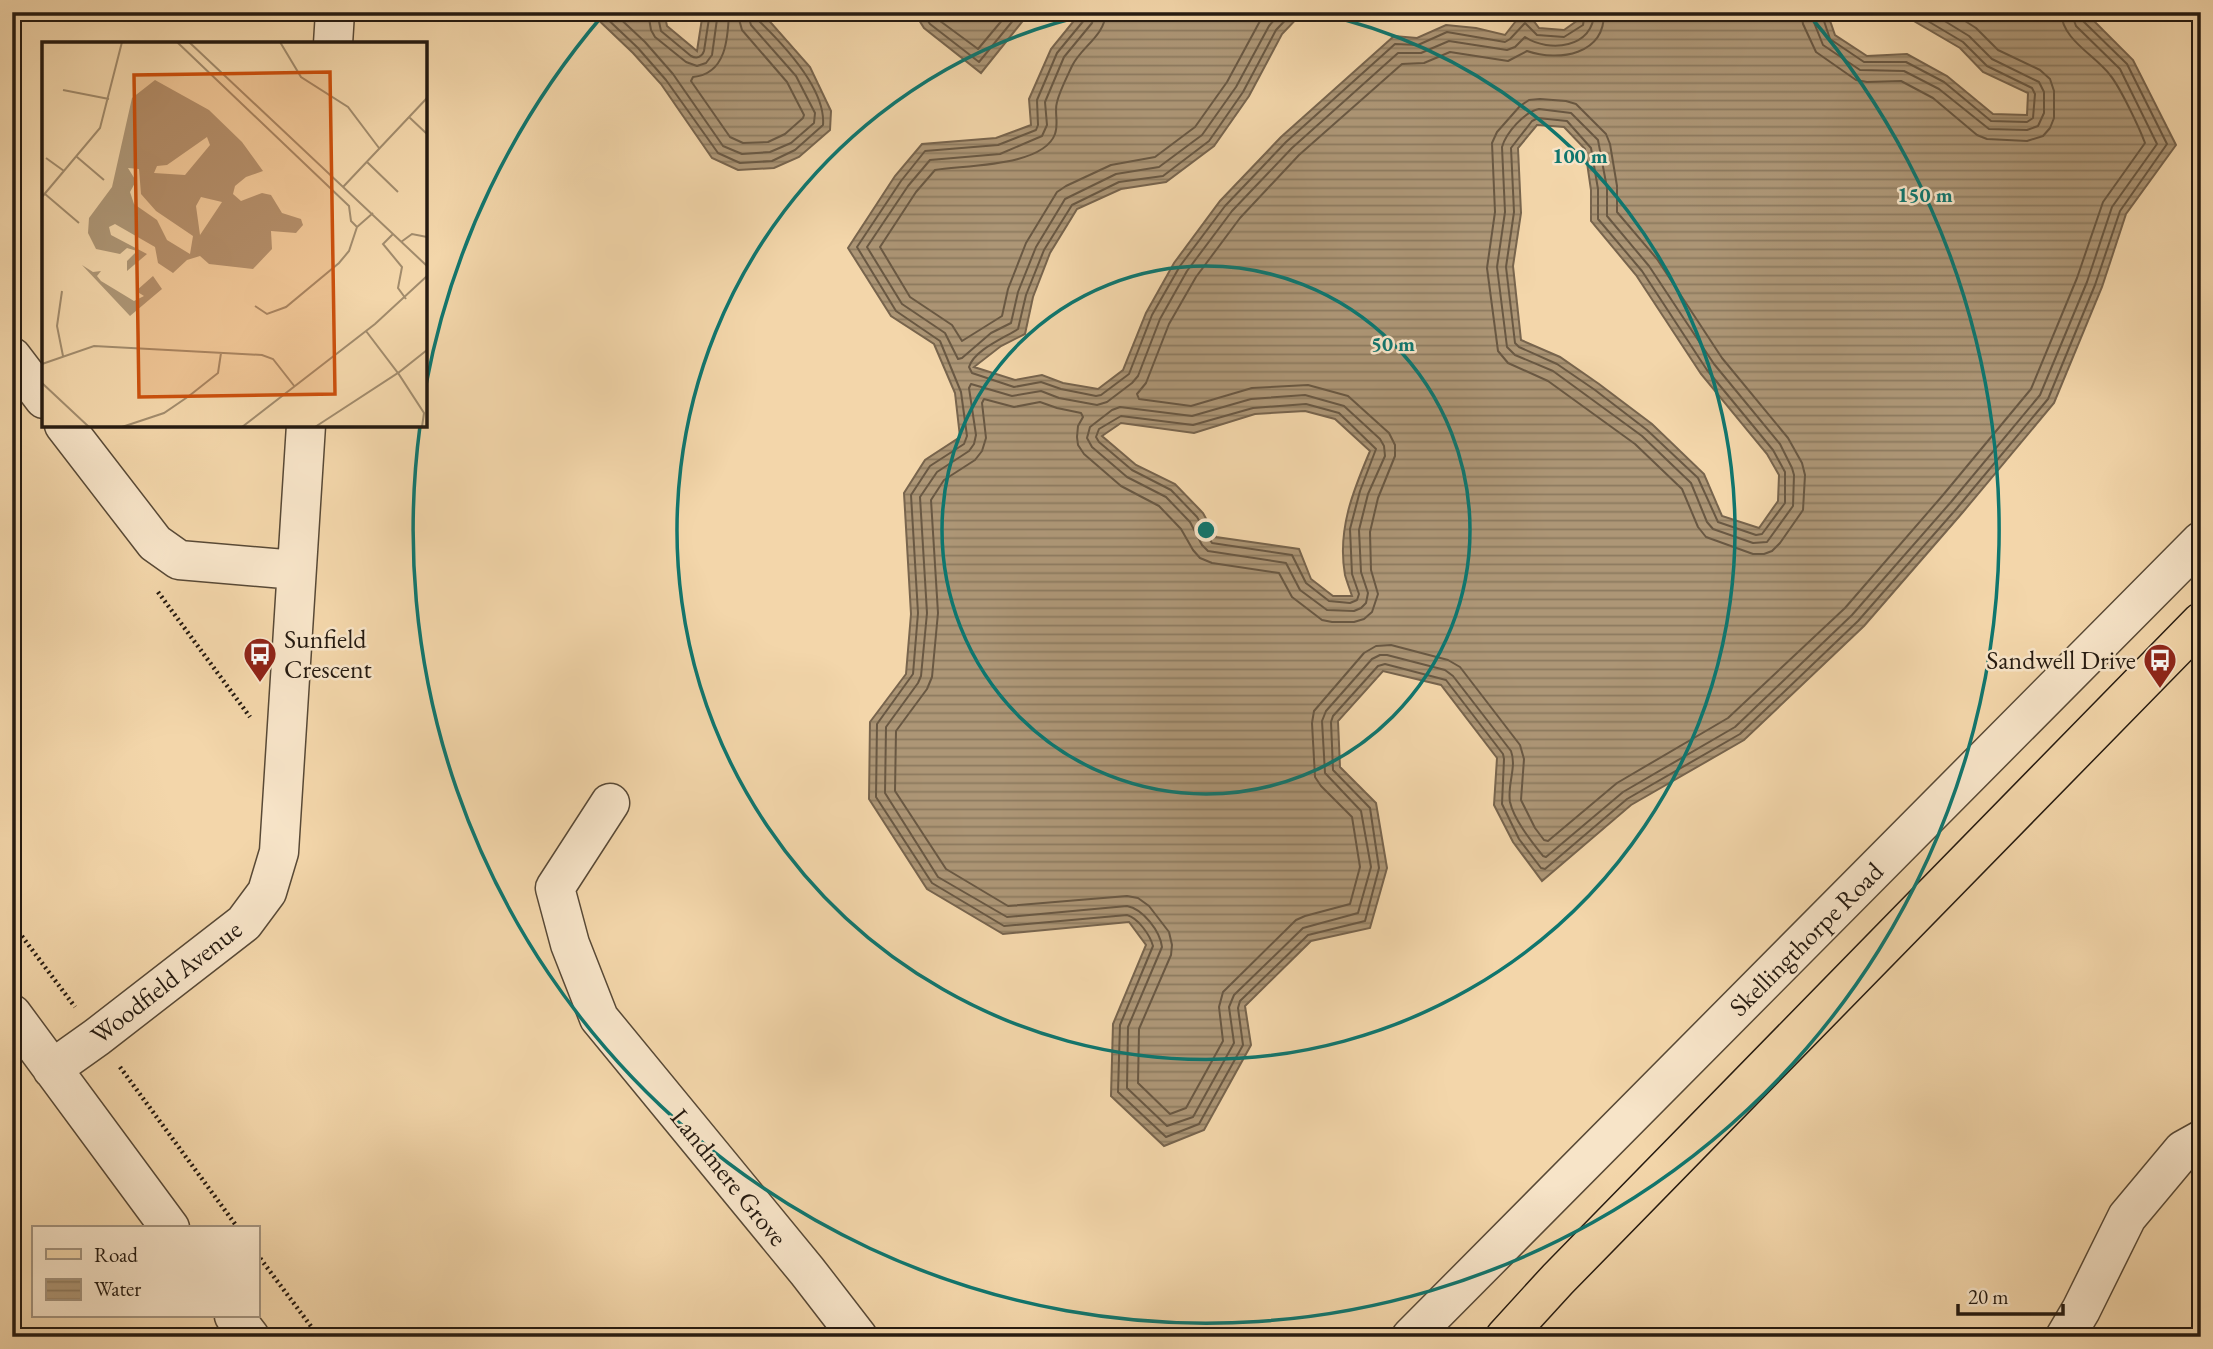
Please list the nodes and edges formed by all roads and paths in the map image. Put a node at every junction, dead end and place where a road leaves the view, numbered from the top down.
1 (335, 12) edge
2 (333, 42) edge
3 (12, 357) edge
4 (42, 396) edge
5 (66, 427) edge
6 (306, 427) edge
7 (2201, 541) edge
8 (155, 543) junction
9 (296, 570) junction
10 (2201, 622) edge
11 (252, 720) dead end
12 (610, 803) dead end
13 (12, 923) edge
14 (12, 1014) edge
15 (82, 1016) dead end
16 (119, 1066) dead end
17 (52, 1069) junction
18 (2201, 1139) edge
19 (169, 1226) edge
20 (238, 1226) edge
21 (259, 1257) edge
22 (236, 1318) edge
23 (250, 1337) edge
24 (318, 1337) edge
25 (858, 1337) edge
26 (1410, 1337) edge
27 (1504, 1337) edge
28 (2065, 1337) edge

1 - 2 street
3 - 4 street
5 - 8 street
6 - 9 street, Woodfield Avenue
7 - 26 street, Skellingthorpe Road
8 - 9 street
8 - 11 path
9 - 17 street, Woodfield Avenue
10 - 27 main road
12 - 25 street, Landmere Grove
13 - 15 path
14 - 17 street
16 - 20 path
17 - 19 street
18 - 28 street
21 - 24 path
22 - 23 street

